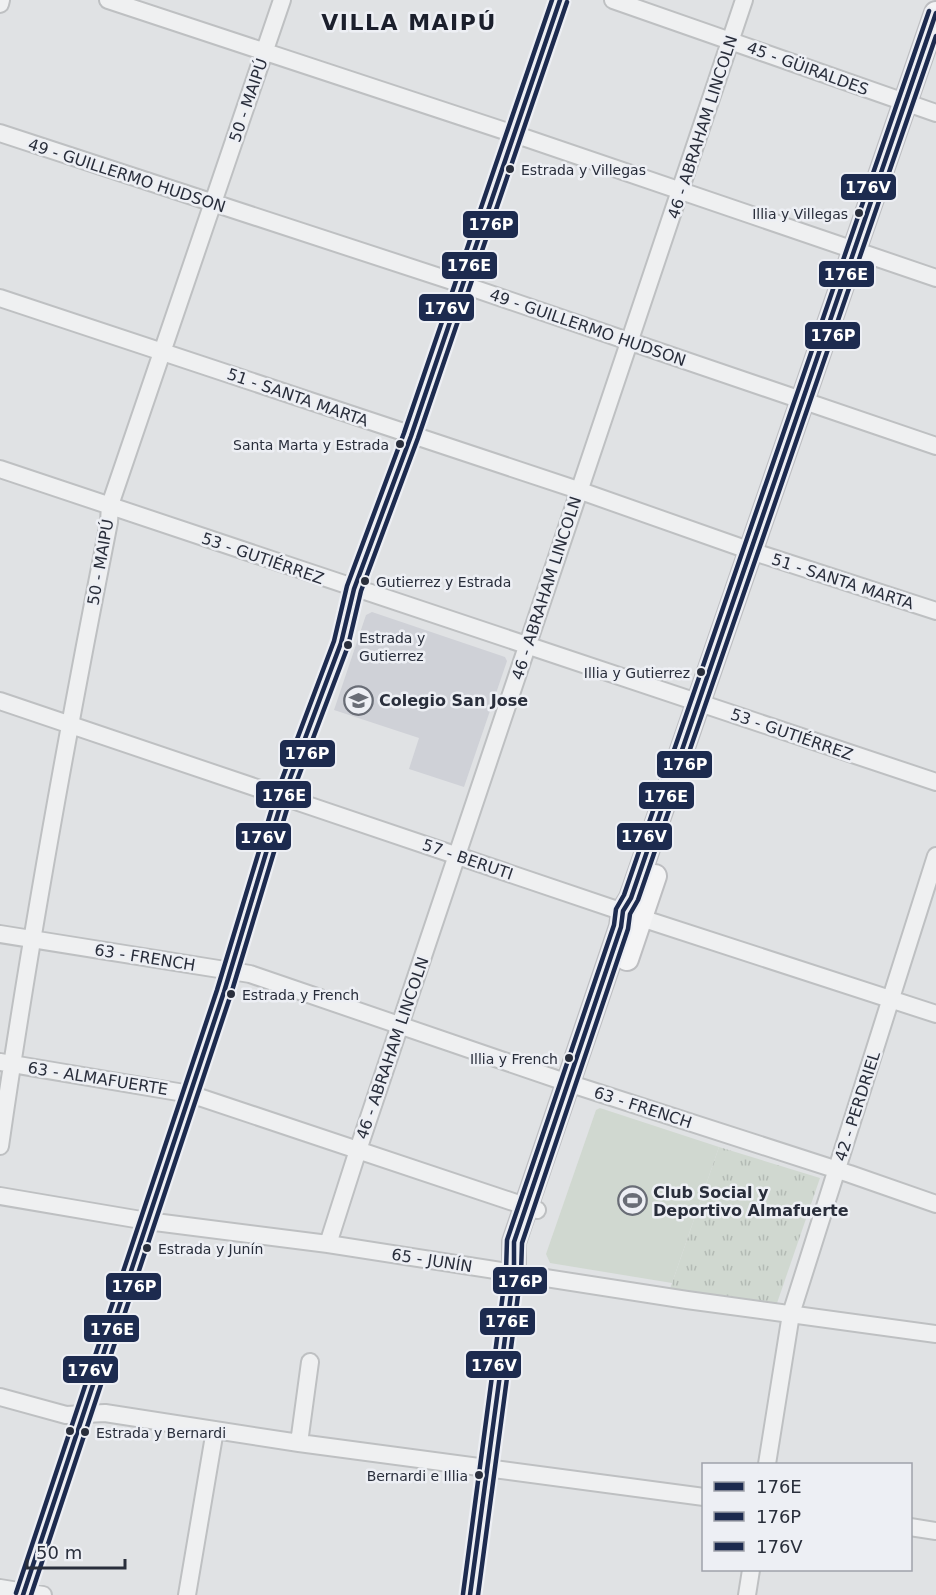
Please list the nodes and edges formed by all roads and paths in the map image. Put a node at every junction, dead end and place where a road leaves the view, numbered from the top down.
1 (108, 0) edge
2 (282, 0) edge
3 (560, 0) edge
4 (613, 0) edge
5 (744, 0) edge
6 (936, 13) edge
7 (731, 40) junction
8 (265, 52) junction
9 (936, 61) edge
10 (920, 108) edge
11 (0, 133) edge
12 (514, 134) junction
13 (681, 191) junction
14 (212, 203) junction
15 (862, 253) junction
16 (936, 278) edge
17 (462, 284) junction
18 (0, 298) edge
19 (629, 340) junction
20 (164, 352) junction
21 (810, 404) junction
22 (411, 435) junction
23 (936, 446) edge
24 (0, 469) edge
25 (578, 490) junction
26 (110, 505) junction
27 (758, 554) junction
28 (354, 589) junction
29 (936, 612) edge
30 (528, 645) junction
31 (0, 700) edge
32 (706, 705) junction
33 (69, 724) junction
34 (936, 782) edge
35 (283, 797) junction
36 (456, 855) junction
37 (936, 856) edge
38 (632, 914) junction
39 (0, 934) edge
40 (32, 939) junction
41 (232, 970) junction
42 (892, 1000) junction
43 (936, 1014) edge
44 (400, 1026) junction
45 (6, 1063) edge
46 (575, 1085) junction
47 (190, 1094) junction
48 (0, 1146) edge
49 (358, 1150) junction
50 (836, 1170) junction
51 (0, 1196) edge
52 (936, 1204) edge
53 (531, 1208) junction
54 (147, 1221) junction
55 (328, 1244) junction
56 (514, 1272) junction
57 (791, 1314) junction
58 (936, 1334) edge
59 (310, 1362) dead end
60 (0, 1397) edge
61 (84, 1414) junction
62 (215, 1430) junction
63 (299, 1443) junction
64 (767, 1463) edge
65 (488, 1469) junction
66 (702, 1497) edge
67 (912, 1527) edge
68 (936, 1531) edge
69 (751, 1571) edge
70 (0, 1588) edge
71 (24, 1593) edge
72 (43, 1595) edge
73 (187, 1595) edge
74 (470, 1595) edge
75 (747, 1595) edge

1 - 8 street
2 - 8 street, 50 - MAIPÚ
3 - 12 street
4 - 7 street, 45 - GÜIRALDES
5 - 7 street, 46 - ABRAHAM LINCOLN
6 - 10 main road
7 - 10 street, 45 - GÜIRALDES
7 - 13 street, 46 - ABRAHAM LINCOLN
8 - 12 street
8 - 14 street, 50 - MAIPÚ
9 - 10 main road
10 - 15 main road
11 - 14 street, 49 - GUILLERMO HUDSON
12 - 13 street
12 - 17 street
13 - 15 street
13 - 19 street, 46 - ABRAHAM LINCOLN
14 - 17 street, 49 - GUILLERMO HUDSON
14 - 20 street, 50 - MAIPÚ
15 - 16 street
15 - 21 main road
17 - 19 street, 49 - GUILLERMO HUDSON
17 - 22 street
18 - 20 street, 51 - SANTA MARTA
19 - 21 street, 49 - GUILLERMO HUDSON
19 - 25 street, 46 - ABRAHAM LINCOLN
20 - 22 street, 51 - SANTA MARTA
20 - 26 street, 50 - MAIPÚ
21 - 23 street, 49 - GUILLERMO HUDSON
21 - 27 main road
22 - 25 street, 51 - SANTA MARTA
22 - 28 street
24 - 26 street, 53 - GUTIÉRREZ
25 - 27 street, 51 - SANTA MARTA
25 - 30 street, 46 - ABRAHAM LINCOLN
26 - 28 street, 53 - GUTIÉRREZ
26 - 33 street, 50 - MAIPÚ
27 - 29 street, 51 - SANTA MARTA
27 - 32 main road
28 - 30 street, 53 - GUTIÉRREZ
28 - 35 street
30 - 32 street, 53 - GUTIÉRREZ
30 - 36 street, 46 - ABRAHAM LINCOLN
31 - 33 street, 57 - BERUTI
32 - 34 street, 53 - GUTIÉRREZ
32 - 38 main road
33 - 35 street, 57 - BERUTI
33 - 40 street, 50 - MAIPÚ
35 - 36 street, 57 - BERUTI
35 - 41 street
36 - 38 street, 57 - BERUTI
36 - 44 street, 46 - ABRAHAM LINCOLN
37 - 42 street, 42 - PERDRIEL
38 - 42 street, 57 - BERUTI
38 - 46 main road
39 - 40 street, 63 - FRENCH
40 - 41 street, 63 - FRENCH
40 - 45 street, 50 - MAIPÚ
41 - 44 street, 63 - FRENCH
41 - 47 street
42 - 43 street, 57 - BERUTI
42 - 50 street, 42 - PERDRIEL
44 - 46 street, 63 - FRENCH
44 - 49 street, 46 - ABRAHAM LINCOLN
45 - 47 street, 63 - ALMAFUERTE
45 - 48 street, 50 - MAIPÚ
46 - 50 street, 63 - FRENCH
46 - 53 main road
47 - 49 street, 63 - ALMAFUERTE
47 - 54 street
49 - 53 street, 63 - ALMAFUERTE
49 - 55 street, 46 - ABRAHAM LINCOLN
50 - 52 street, 63 - FRENCH
50 - 57 street, 42 - PERDRIEL
51 - 54 street, 65 - JUNÍN
53 - 56 main road
54 - 55 street, 65 - JUNÍN
54 - 61 street
55 - 56 street, 65 - JUNÍN
56 - 57 street, 65 - JUNÍN
56 - 65 street
57 - 58 street, 65 - JUNÍN
57 - 64 street, 42 - PERDRIEL
59 - 63 street
60 - 61 street
61 - 62 street
61 - 71 street
62 - 63 street
62 - 73 street
63 - 65 street
65 - 66 street
65 - 74 street
67 - 68 street
69 - 75 street
70 - 71 street
71 - 72 street

